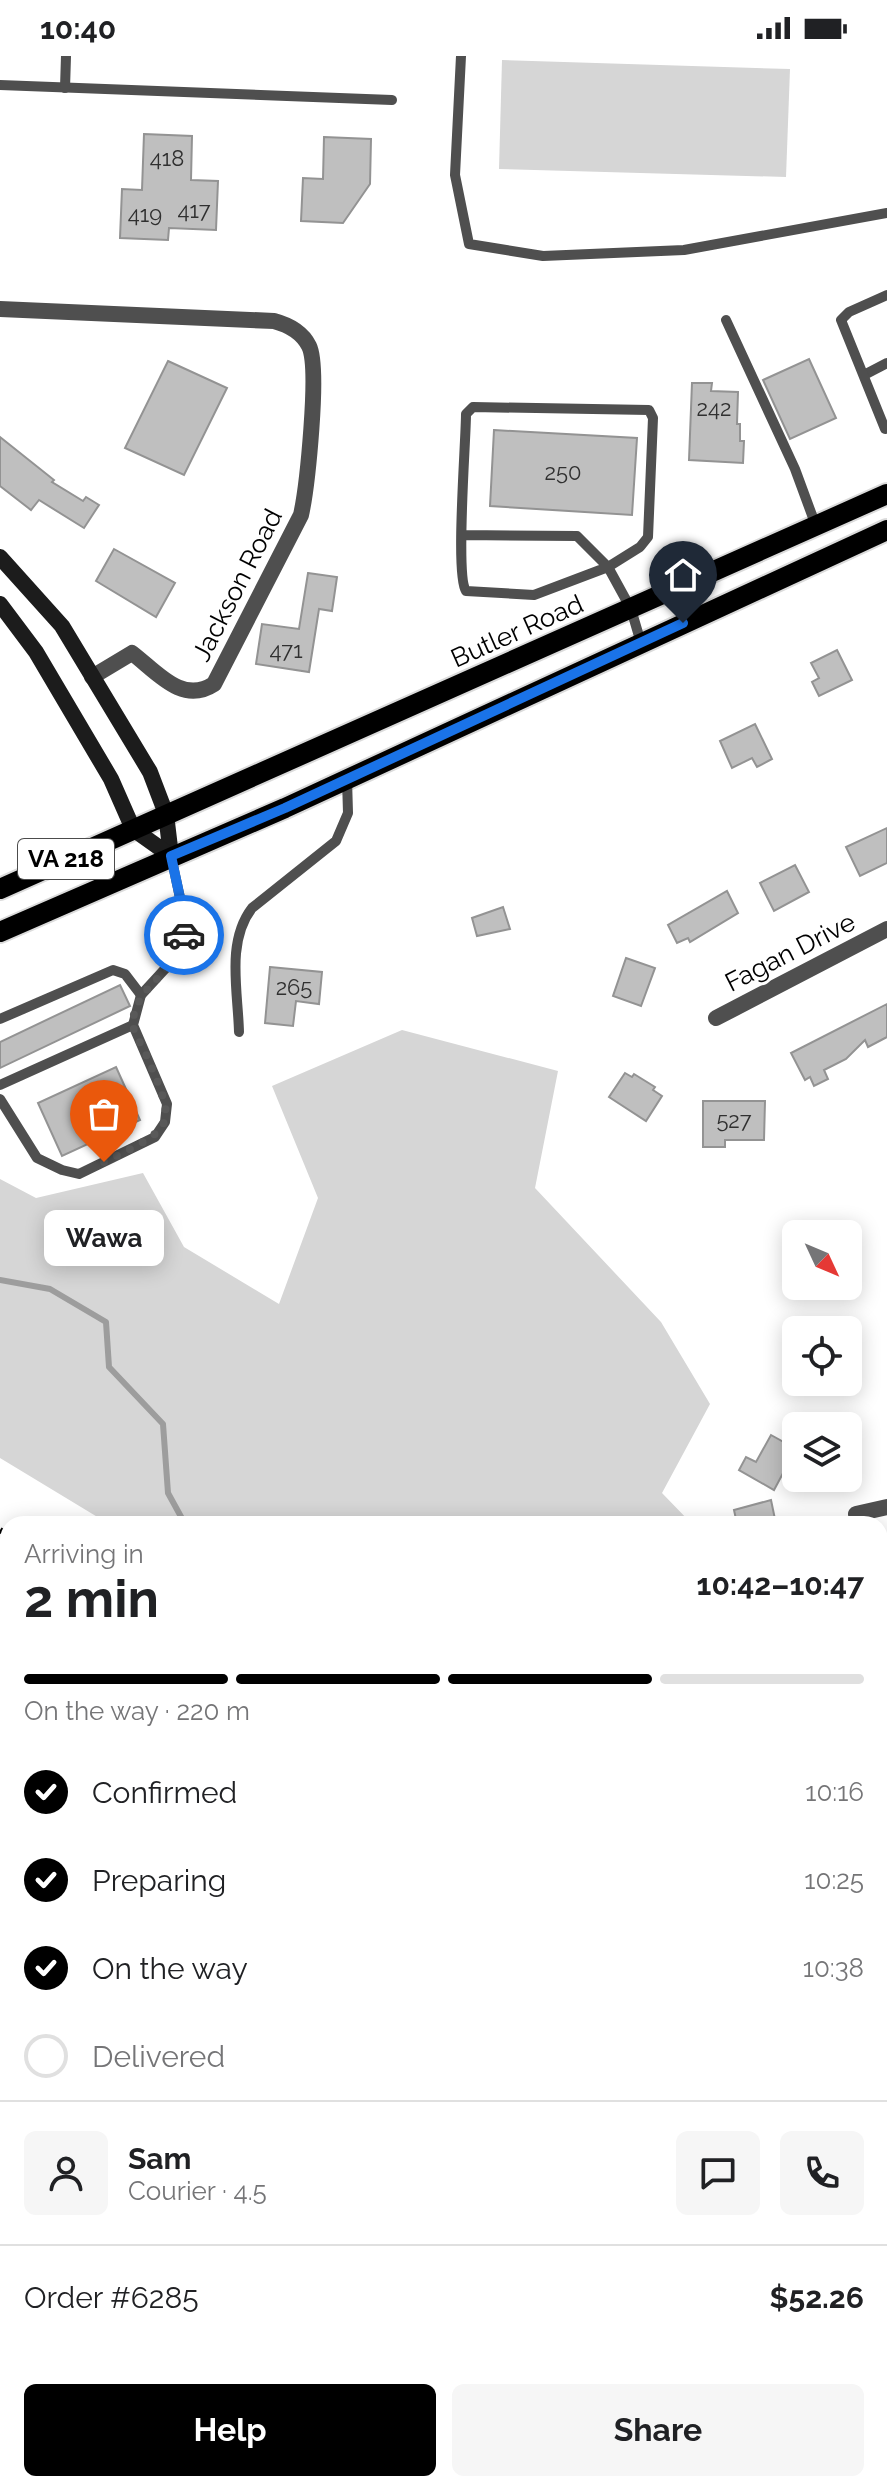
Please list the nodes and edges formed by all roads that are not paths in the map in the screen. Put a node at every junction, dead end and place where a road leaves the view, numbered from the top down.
1 (66, 56) edge
2 (461, 56) edge
3 (0, 85) edge
4 (65, 88) junction
5 (392, 100) dead end
6 (887, 213) edge
7 (887, 295) edge
8 (0, 309) edge
9 (726, 320) dead end
10 (887, 363) edge
11 (864, 375) junction
12 (885, 429) edge
13 (887, 494) edge
14 (816, 526) junction
15 (887, 530) edge
16 (463, 535) junction
17 (0, 557) edge
18 (608, 567) junction
19 (0, 604) edge
20 (631, 609) junction
21 (641, 643) junction
22 (92, 677) junction
23 (347, 777) junction
24 (166, 814) junction
25 (133, 829) junction
26 (171, 856) junction
27 (0, 889) edge
28 (887, 929) edge
29 (0, 932) edge
30 (141, 995) junction
31 (716, 1018) dead end
32 (0, 1019) edge
33 (133, 1025) junction
34 (239, 1032) dead end
35 (0, 1085) edge
36 (0, 1099) edge
37 (887, 1507) edge
38 (856, 1514) dead end

1 - 4 lane
2 - 6 lane
3 - 4 lane
4 - 5 lane
7 - 11 lane
8 - 22 street, Jackson Road
9 - 14 lane
10 - 11 lane
11 - 12 lane
13 - 14 main road, Butler Road / VA 218
14 - 20 main road, Butler Road / VA 218
15 - 21 main road, VA 218
16 - 18 lane
16 - 18 lane
16 - 18 lane
17 - 22 main road
18 - 20 lane
19 - 25 main road
20 - 21 lane
20 - 24 main road, Butler Road / VA 218
21 - 23 main road, VA 218
22 - 24 main road
23 - 26 main road, VA 218
23 - 34 lane
24 - 25 main road, VA 218
24 - 26 main road
25 - 26 main road
25 - 27 main road, VA 218
26 - 29 main road, VA 218
26 - 30 lane
28 - 31 street, Fagan Drive
30 - 32 lane
30 - 33 lane
33 - 35 lane
33 - 36 lane
37 - 38 street

